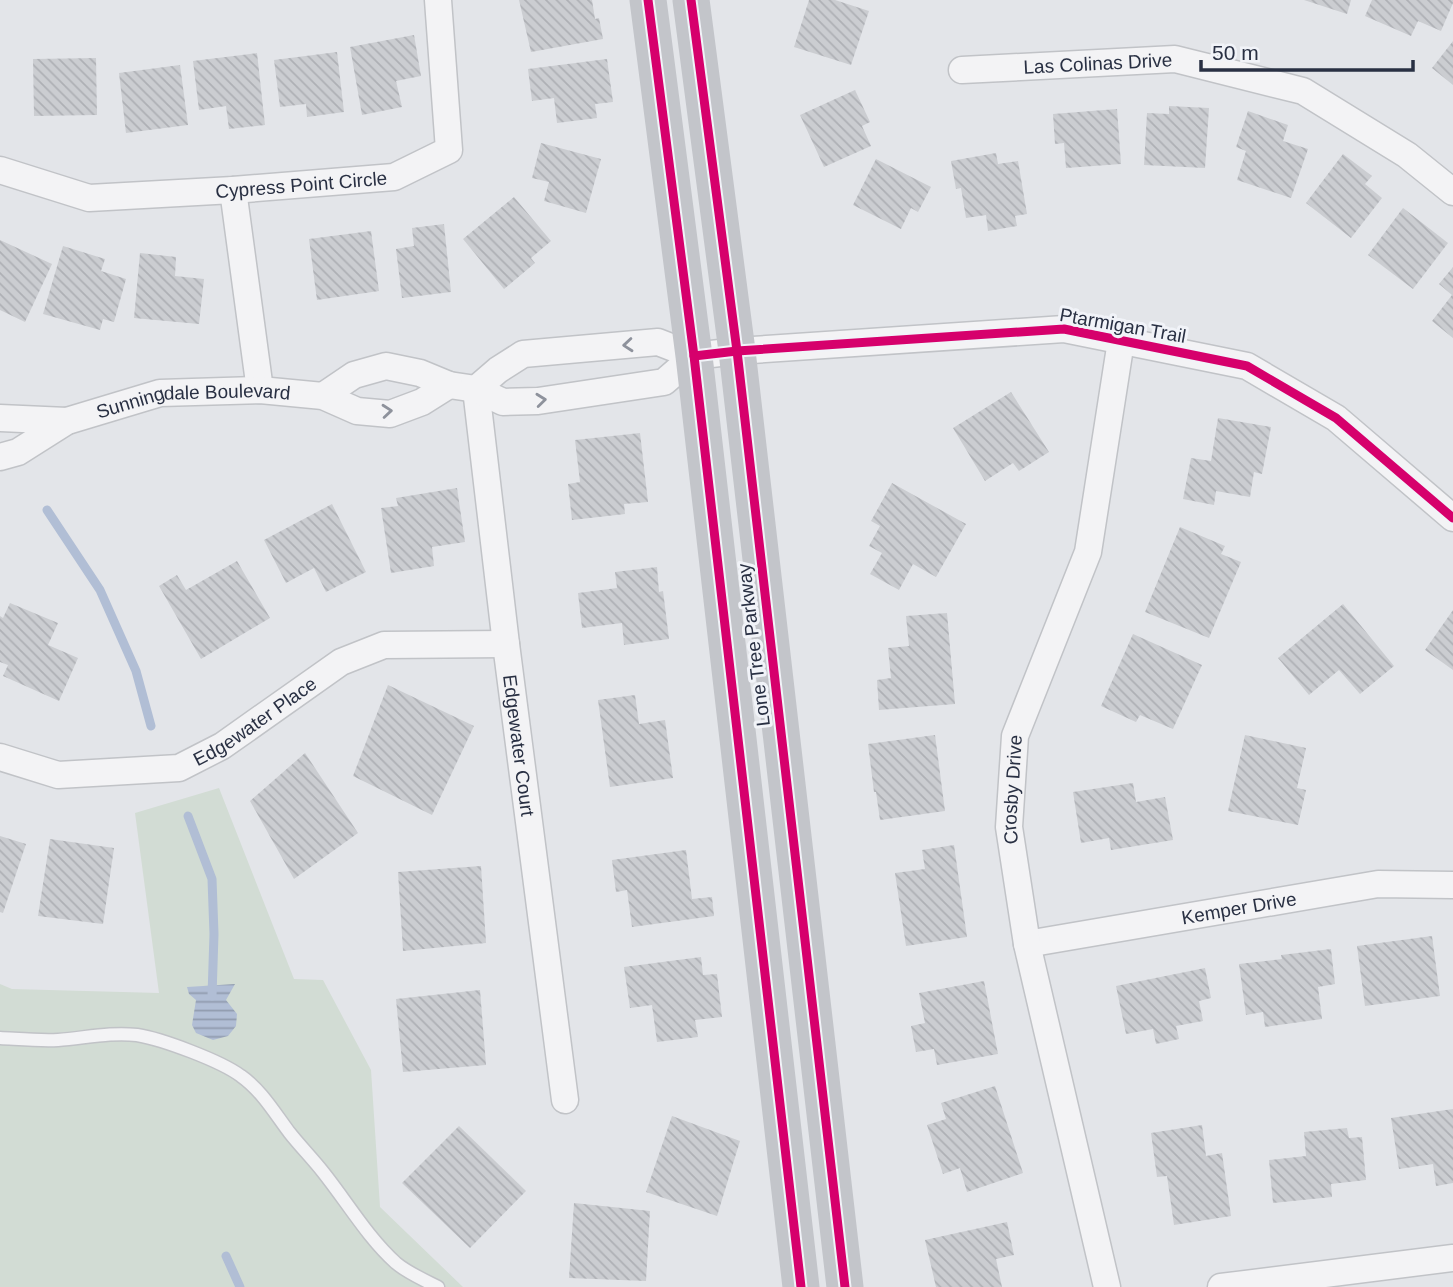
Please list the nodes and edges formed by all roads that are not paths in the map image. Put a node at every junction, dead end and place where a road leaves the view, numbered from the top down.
1 (438, 0) edge
2 (648, 0) edge
3 (691, 0) edge
4 (962, 70) dead end
5 (0, 170) edge
6 (233, 190) junction
7 (1453, 192) edge
8 (1121, 341) junction
9 (737, 351) junction
10 (694, 356) junction
11 (449, 385) junction
12 (476, 389) junction
13 (260, 390) junction
14 (323, 396) junction
15 (0, 418) edge
16 (67, 421) junction
17 (0, 457) edge
18 (1453, 518) edge
19 (506, 643) junction
20 (0, 757) edge
21 (1453, 885) edge
22 (1027, 944) junction
23 (0, 1038) edge
24 (565, 1100) dead end
25 (1453, 1258) edge
26 (438, 1287) edge
27 (801, 1287) edge
28 (845, 1287) edge
29 (1107, 1287) edge
30 (1221, 1287) edge

1 - 6 street, Cypress Point Circle
2 - 10 street, Lone Tree Parkway
3 - 9 street, Lone Tree Parkway
4 - 7 street, Las Colinas Drive
5 - 6 street, Cypress Point Circle
6 - 13 street
8 - 9 street, Ptarmigan Trail
8 - 18 street, Ptarmigan Trail
8 - 22 street, Crosby Drive
9 - 10 street, Ptarmigan Trail
9 - 28 street, Lone Tree Parkway
12 -> 10 street
10 -> 12 street
10 - 27 street, Lone Tree Parkway
11 - 12 street
14 -> 11 street, Sunningdale Boulevard
11 - 14 street
12 - 19 street, Edgewater Court
13 - 14 street, Sunningdale Boulevard
13 - 16 street, Sunningdale Boulevard
15 - 16 street, Sunningdale Boulevard
16 - 17 street, Sunningdale Boulevard
19 - 20 street, Edgewater Place
19 - 24 street, Edgewater Court
21 - 22 street, Kemper Drive
22 - 29 street, Crosby Drive
23 - 26 lane
25 - 30 street

